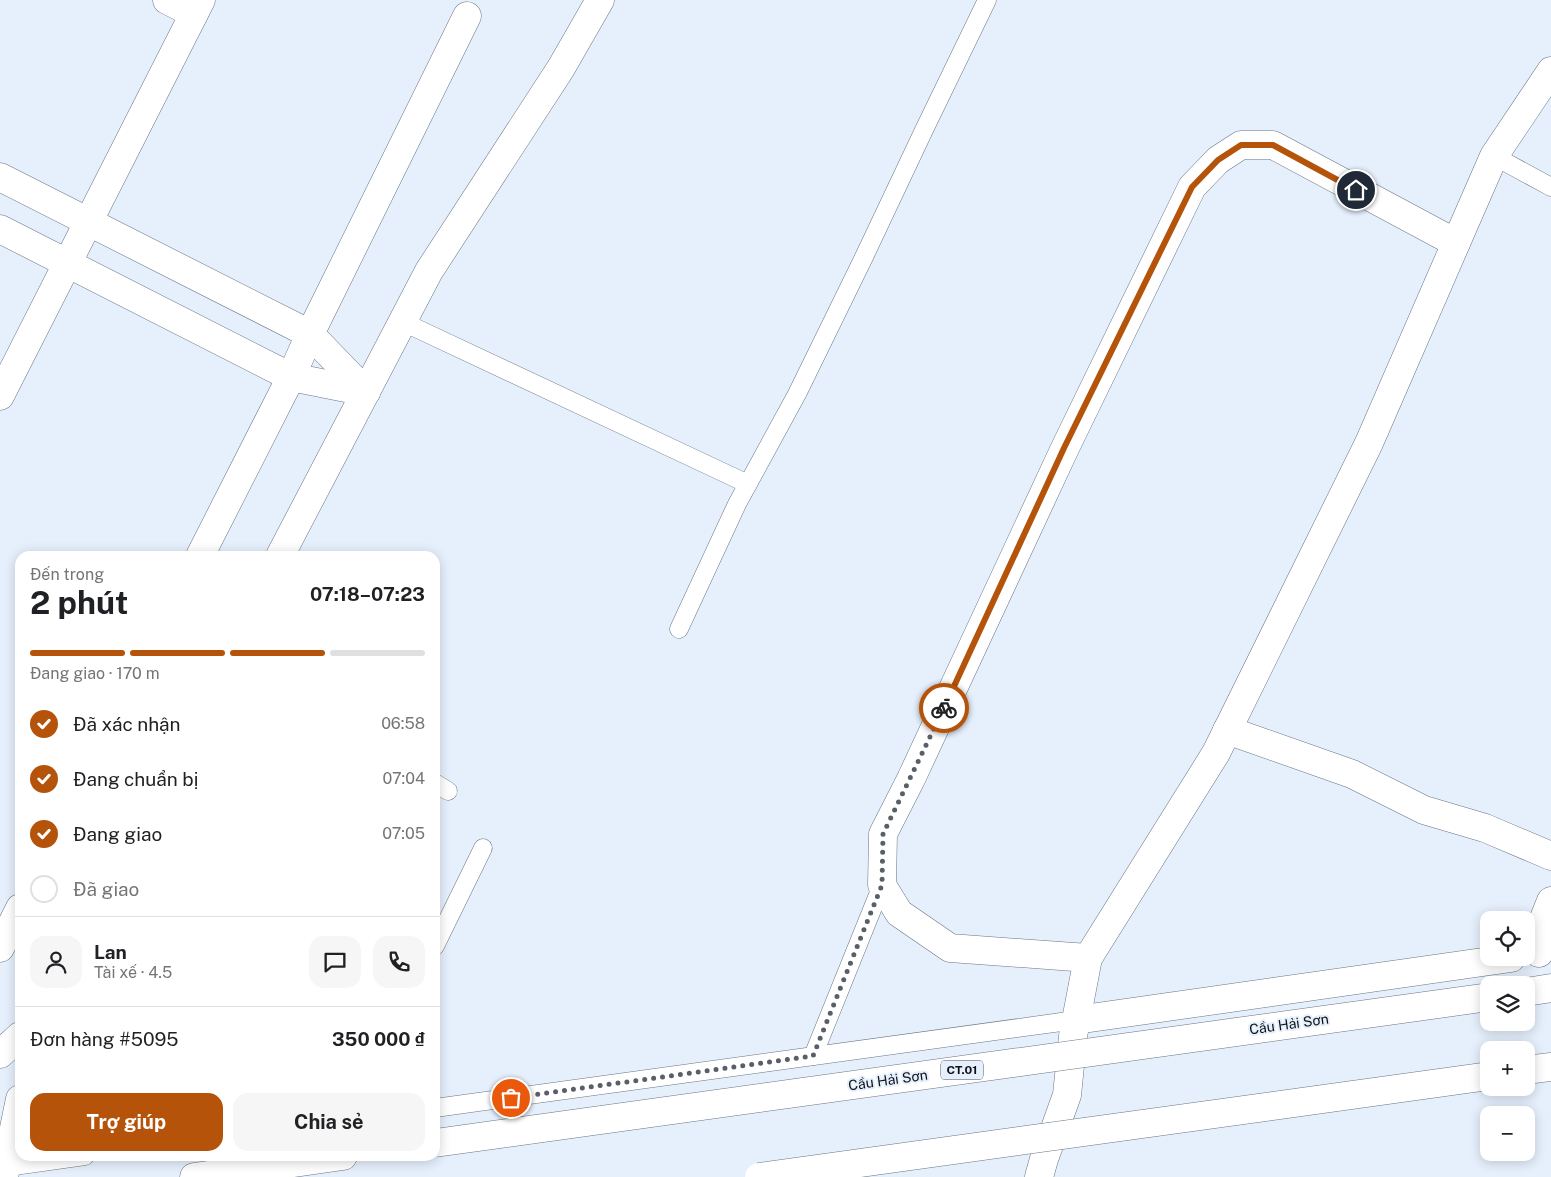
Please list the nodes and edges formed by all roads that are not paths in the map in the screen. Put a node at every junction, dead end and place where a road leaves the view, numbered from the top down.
1 (167, 0) edge
2 (987, 0) edge
3 (596, 1) edge
4 (197, 7) edge
5 (467, 16) dead end
6 (1551, 71) edge
7 (1494, 156) junction
8 (0, 177) edge
9 (1551, 187) edge
10 (89, 222) junction
11 (0, 229) edge
12 (1456, 243) junction
13 (67, 262) junction
14 (402, 322) junction
15 (310, 334) junction
16 (291, 377) junction
17 (366, 392) junction
18 (0, 396) edge
19 (748, 484) junction
20 (203, 551) edge
21 (283, 551) edge
22 (679, 628) dead end
23 (1227, 730) junction
24 (483, 848) dead end
25 (1551, 856) edge
26 (882, 885) junction
27 (1551, 901) edge
28 (11, 913) edge
29 (440, 936) edge
30 (0, 948) edge
31 (1539, 953) edge
32 (1088, 958) junction
33 (1480, 962) edge
34 (1551, 988) edge
35 (1535, 991) edge
36 (1480, 998) edge
37 (1076, 1020) junction
38 (15, 1040) edge
39 (0, 1054) edge
40 (813, 1056) junction
41 (1551, 1067) edge
42 (1535, 1069) edge
43 (1480, 1077) edge
44 (440, 1107) edge
45 (15, 1120) edge
46 (440, 1142) edge
47 (58, 1161) edge
48 (307, 1161) edge
49 (3, 1171) edge
50 (194, 1177) edge
51 (759, 1177) edge
52 (1039, 1177) edge

1 - 4 main road
2 - 19 lane
3 - 14 main road
4 - 10 main road
5 - 15 main road
6 - 7 main road
7 - 9 lane
7 - 12 main road
8 - 10 main road
10 - 13 main road
10 - 15 main road
11 - 13 main road
12 - 23 main road
12 - 26 main road
13 - 16 main road
13 - 18 main road
14 - 17 main road
14 - 19 lane
15 - 16 main road
15 - 17 main road
16 - 17 main road
16 - 20 main road
17 - 21 main road
19 - 22 lane
23 - 25 main road
23 - 32 main road
24 - 29 lane
26 - 32 main road
26 - 40 lane
27 - 31 main road
28 - 30 main road
32 - 37 main road
33 - 37 main road
34 - 35 main road
36 - 46 main road, Cầu Hải Sơn / CT.01, bridge
37 - 40 lane
37 - 52 main road
38 - 39 main road
40 - 44 lane
41 - 42 main road
43 - 51 main road, bridge
45 - 49 main road
47 - 49 lane
48 - 50 main road

